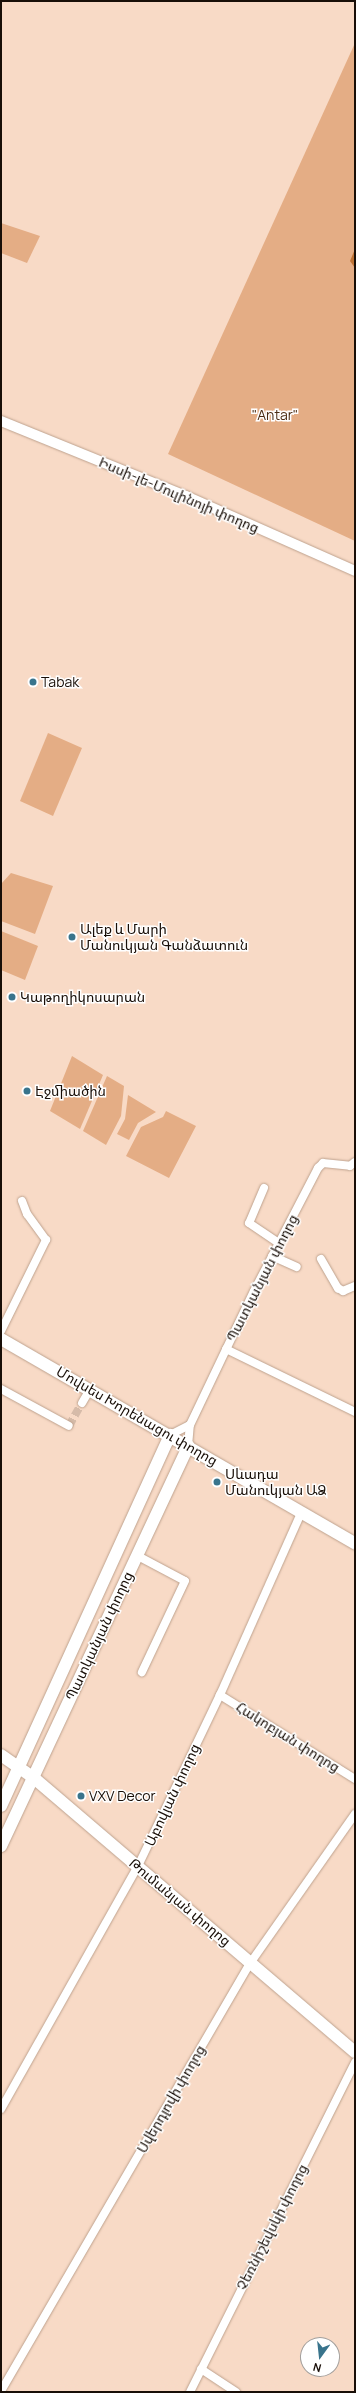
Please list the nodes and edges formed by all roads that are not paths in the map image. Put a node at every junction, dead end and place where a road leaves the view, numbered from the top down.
1 (1, 421) edge
2 (355, 571) edge
3 (355, 1162) edge
4 (264, 1188) dead end
5 (22, 1200) dead end
6 (279, 1243) junction
7 (272, 1256) junction
8 (321, 1259) dead end
9 (297, 1267) dead end
10 (355, 1286) edge
11 (1, 1331) edge
12 (1, 1339) edge
13 (226, 1349) junction
14 (1, 1389) edge
15 (90, 1389) junction
16 (82, 1403) tunnel mouth
17 (355, 1412) edge
18 (190, 1425) junction
19 (69, 1426) dead end
20 (170, 1435) junction
21 (188, 1446) junction
22 (301, 1513) junction
23 (355, 1543) edge
24 (136, 1555) junction
25 (142, 1672) dead end
26 (220, 1695) junction
27 (1, 1755) edge
28 (19, 1767) junction
29 (34, 1778) junction
30 (355, 1779) edge
31 (1, 1806) edge
32 (355, 1814) edge
33 (1, 1846) edge
34 (138, 1866) junction
35 (251, 1962) junction
36 (355, 2052) edge
37 (355, 2062) edge
38 (1, 2109) edge
39 (201, 2369) junction
40 (1, 2391) edge
41 (190, 2392) edge
42 (236, 2392) edge

1 - 2 street, Իսսի-լե-Մուլինոյի փողոց
3 - 6 street, Պատկանյան փողոց
4 - 6 street
5 - 11 street
6 - 7 street, Պատկանյան փողոց
7 - 9 street
7 - 13 street, Պատկանյան փողոց
8 - 10 street
12 - 15 main road, Մովսես Խորենացու փողոց
13 - 17 street
13 - 18 street, Պատկանյան փողոց
14 - 19 street
15 - 16 street
15 - 20 main road, Մովսես Խորենացու փողոց
18 - 20 street
18 - 21 street, Պատկանյան փողոց
20 - 21 main road, Մովսես Խորենացու փողոց
20 - 28 main road, Պատկանյան փողոց
21 - 22 main road, Մովսես Խորենացու փողոց
21 - 24 main road, Պատկանյան փողոց
22 - 23 main road, Մովսես Խորենացու փողոց
22 - 26 street, Աբովյան փողոց
24 - 25 street
24 - 29 main road, Պատկանյան փողոց
26 - 30 street, Հակոբյան փողոց
26 - 34 street, Աբովյան փողոց
27 - 28 main road, Թումանյան փողոց
28 - 29 main road, Թումանյան փողոց
28 - 31 main road, Պատկանյան փողոց
29 - 33 main road, Պատկանյան փողոց
29 - 34 main road, Թումանյան փողոց
32 - 35 street, Սվերդլովի փողոց
34 - 35 main road, Թումանյան փողոց
34 - 38 street, Աբովյան փողոց
35 - 36 main road, Թումանյան փողոց
35 - 40 street, Սվերդլովի փողոց
37 - 39 street, Չեռնիշեվսկի փողոց
39 - 41 street, Չեռնիշեվսկի փողոց
39 - 42 street

